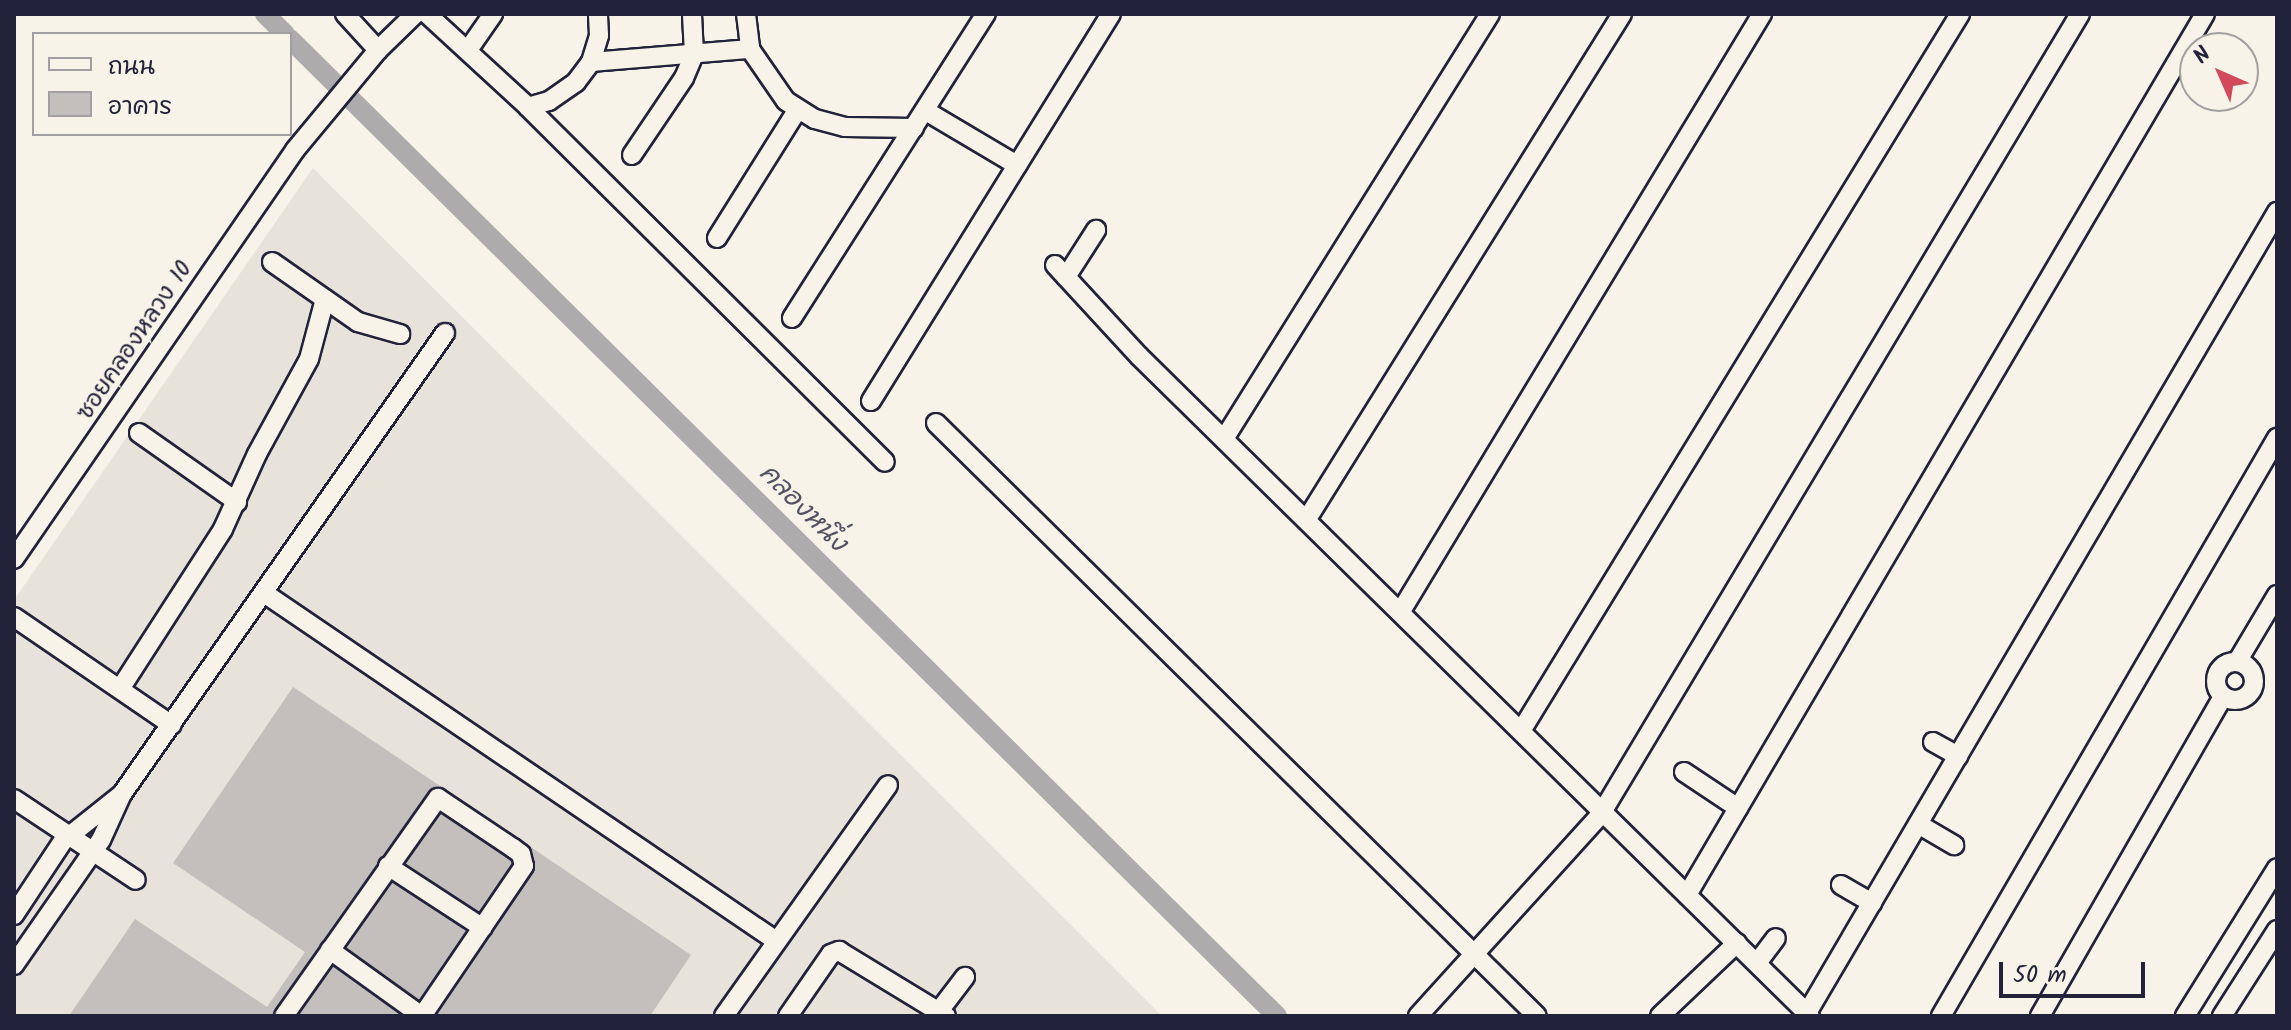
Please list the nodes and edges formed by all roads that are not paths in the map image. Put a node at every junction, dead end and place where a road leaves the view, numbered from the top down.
1 (345, 14) edge
2 (415, 14) edge
3 (427, 14) edge
4 (493, 14) edge
5 (598, 14) edge
6 (692, 14) edge
7 (746, 14) edge
8 (986, 14) edge
9 (1111, 14) edge
10 (1490, 14) edge
11 (1622, 14) edge
12 (1762, 14) edge
13 (1960, 14) edge
14 (2080, 14) edge
15 (2205, 14) edge
16 (750, 49) junction
17 (468, 50) junction
18 (694, 54) junction
19 (372, 57) junction
20 (591, 62) junction
21 (528, 107) junction
22 (798, 109) junction
23 (926, 111) junction
24 (914, 128) junction
25 (632, 155) dead end
26 (1017, 165) junction
27 (2277, 212) edge
28 (1096, 230) dead end
29 (717, 238) dead end
30 (272, 262) dead end
31 (325, 299) junction
32 (792, 318) dead end
33 (445, 333) dead end
34 (400, 334) dead end
35 (871, 401) dead end
36 (936, 423) dead end
37 (139, 433) dead end
38 (2277, 438) edge
39 (1224, 439) junction
40 (885, 462) dead end
41 (237, 502) junction
42 (1307, 519) junction
43 (14, 559) edge
44 (264, 593) junction
45 (2277, 595) edge
46 (1401, 611) junction
47 (14, 617) edge
48 (2237, 662) junction
49 (120, 689) junction
50 (2223, 697) junction
51 (172, 725) junction
52 (1521, 731) junction
53 (1933, 742) dead end
54 (1958, 756) junction
55 (1684, 772) dead end
56 (888, 785) dead end
57 (122, 794) junction
58 (14, 799) edge
59 (1738, 808) junction
60 (1601, 814) junction
61 (1918, 824) junction
62 (68, 836) junction
63 (1954, 845) dead end
64 (92, 853) junction
65 (388, 866) junction
66 (2277, 868) edge
67 (136, 880) dead end
68 (1841, 885) dead end
69 (1687, 895) junction
70 (1872, 903) junction
71 (14, 915) edge
72 (483, 928) junction
73 (2277, 930) edge
74 (1776, 938) dead end
75 (775, 940) junction
76 (1737, 943) junction
77 (330, 950) junction
78 (1475, 956) junction
79 (1757, 963) junction
80 (14, 965) edge
81 (965, 977) dead end
82 (943, 1014) edge
83 (1808, 1015) edge
84 (284, 1016) edge
85 (422, 1016) edge
86 (724, 1016) edge
87 (788, 1016) edge
88 (1418, 1016) edge
89 (1537, 1016) edge
90 (1660, 1016) edge
91 (1941, 1016) edge
92 (2040, 1016) edge
93 (2185, 1016) edge
94 (2222, 1016) edge

1 - 19 street
2 - 19 street, ซอยคลองหลวง 10
3 - 17 street
4 - 17 street
5 - 20 street
6 - 18 street
7 - 16 street
8 - 23 street
9 - 26 street
10 - 39 street
11 - 42 street
12 - 46 street
13 - 52 street
14 - 60 street
15 - 59 street
16 - 18 street
16 - 22 street
17 - 21 street
18 - 20 street
18 - 25 street
19 - 43 street, ซอยคลองหลวง 10
20 - 21 street
21 - 40 street
22 - 24 street
22 - 29 street
23 - 24 street
23 - 26 street
24 - 32 street
26 - 35 street
27 - 54 street
28 - 39 street
30 - 31 street
31 - 34 street
31 - 41 street
33 - 44 street
36 - 78 street
37 - 41 street
38 - 91 street
39 - 42 street
41 - 49 street
42 - 46 street
44 - 51 street
44 - 75 street
45 - 48 street
46 - 52 street
47 - 49 street
48 - 50 street
48 - 50 street
49 - 51 street
50 - 92 street
51 - 57 street
52 - 60 street
53 - 54 street
54 - 61 street
55 - 59 street
56 - 75 street
57 - 62 street
57 - 64 street
58 - 62 street
59 - 69 street
60 - 69 street
60 - 78 street
61 - 63 street
61 - 70 street
62 - 64 street
62 - 71 street
64 - 67 street
64 - 80 street
65 - 72 street
65 - 72 street
65 - 77 street
66 - 93 street
68 - 70 street
69 - 76 street
70 - 83 street
72 - 85 street
73 - 94 street
74 - 79 street
75 - 86 street
76 - 79 street
76 - 90 street
77 - 84 street
77 - 85 street
78 - 88 street
78 - 89 street
79 - 83 street
81 - 82 street
82 - 87 street

